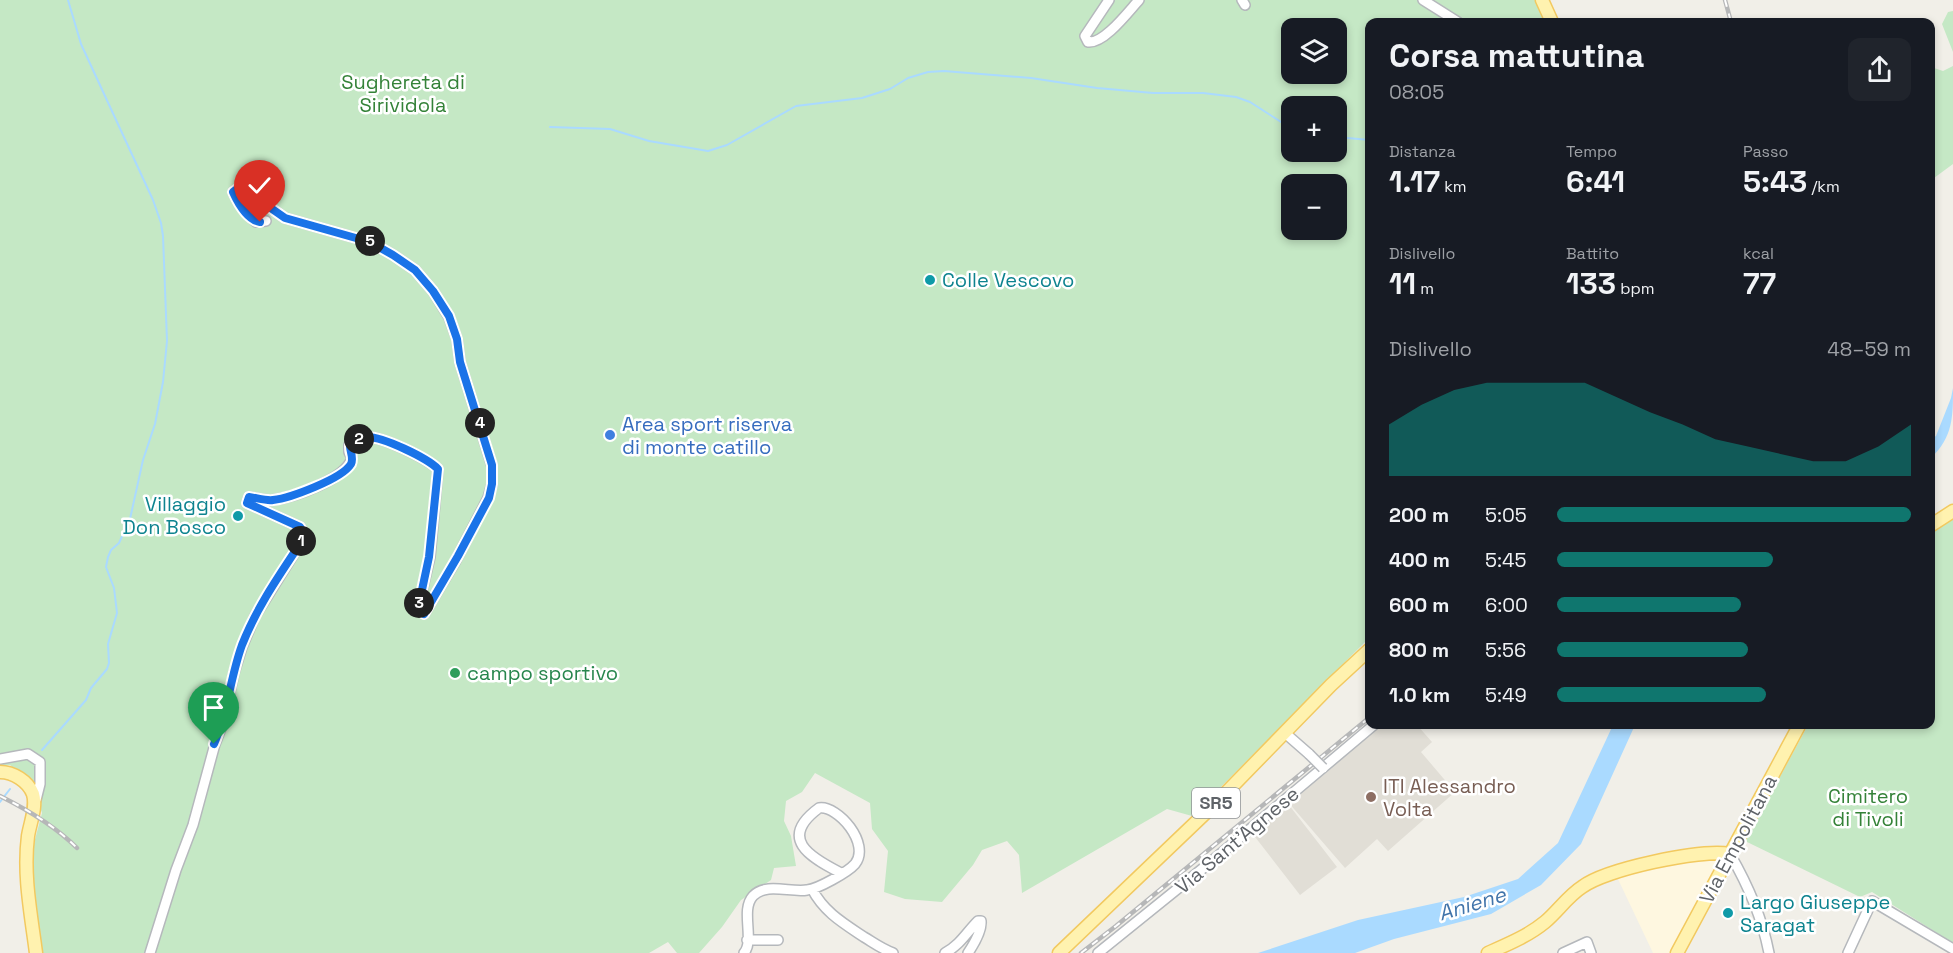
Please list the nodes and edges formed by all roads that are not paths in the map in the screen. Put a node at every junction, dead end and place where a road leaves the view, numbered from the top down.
1 (1109, 0) edge
2 (1138, 0) edge
3 (1423, 0) edge
4 (1542, 0) edge
5 (1452, 18) edge
6 (1549, 18) edge
7 (266, 221) dead end
8 (1953, 511) edge
9 (1935, 523) edge
10 (1365, 654) edge
11 (1369, 729) edge
12 (1797, 729) edge
13 (1285, 733) junction
14 (0, 759) edge
15 (1323, 768) junction
16 (0, 772) edge
17 (34, 805) junction
18 (1730, 854) junction
19 (841, 873) junction
20 (812, 889) junction
21 (747, 940) junction
22 (778, 940) dead end
23 (1953, 949) edge
24 (36, 953) edge
25 (150, 953) edge
26 (744, 953) edge
27 (893, 953) edge
28 (945, 953) edge
29 (968, 953) edge
30 (1059, 953) edge
31 (1098, 953) edge
32 (1488, 953) edge
33 (1563, 953) edge
34 (1591, 953) edge
35 (1677, 953) edge
36 (1769, 953) edge
37 (1848, 953) edge

1 - 2 street
3 - 5 street
4 - 6 main road
7 - 25 street
8 - 9 main road
10 - 13 main road, SR5
11 - 15 street, Via Sant'Agnese
12 - 18 main road, Via Empolitana
13 - 15 street, bridge
13 - 30 main road, SR5
14 - 17 street
15 - 31 street, Via Sant'Agnese
16 - 17 main road
17 - 24 main road
18 - 32 main road
18 - 35 main road, Via Empolitana
18 - 36 street
19 - 19 street
19 - 20 street
20 - 21 street
20 - 27 street
21 - 22 street
21 - 26 street
23 - 37 street
28 - 29 street
33 - 34 street

